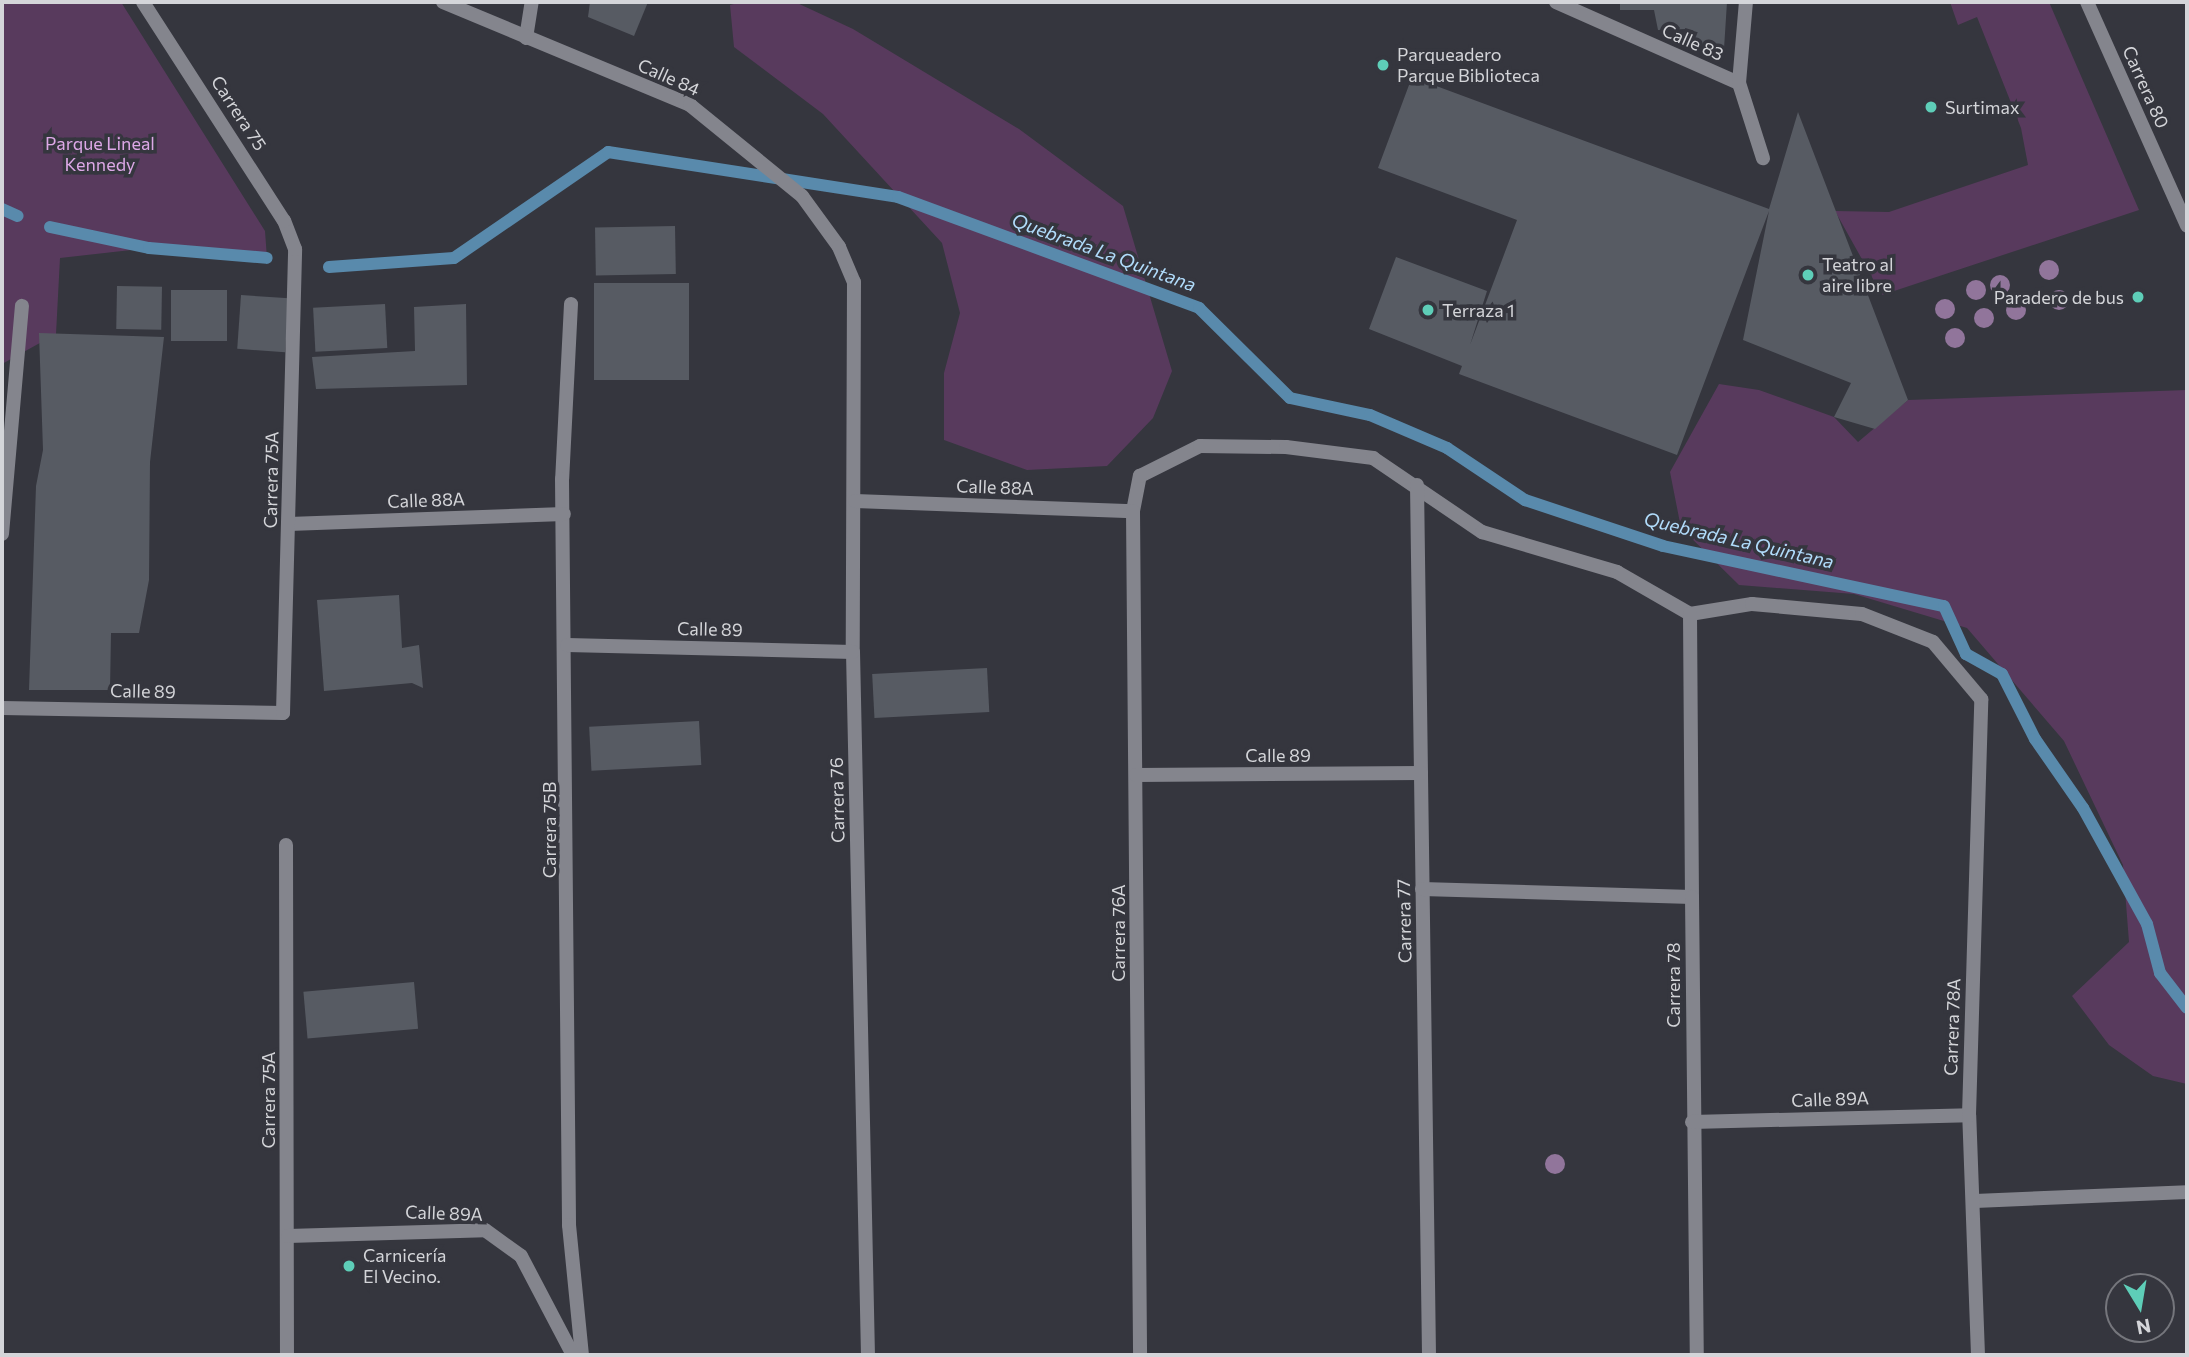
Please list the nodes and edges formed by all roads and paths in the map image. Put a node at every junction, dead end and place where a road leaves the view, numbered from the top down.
1 (143, 2) edge
2 (443, 2) edge
3 (532, 2) edge
4 (1556, 2) edge
5 (1746, 2) edge
6 (2087, 2) edge
7 (526, 38) junction
8 (1738, 83) junction
9 (1763, 158) dead end
10 (2187, 226) edge
11 (839, 247) joint
12 (295, 249) joint
13 (572, 304) dead end
14 (22, 306) dead end
15 (1417, 485) junction
16 (855, 500) junction
17 (1133, 511) junction
18 (564, 514) junction
19 (289, 524) junction
20 (2, 534) edge
21 (1690, 614) junction
22 (567, 645) junction
23 (853, 652) junction
24 (2, 708) edge
25 (283, 713) joint
26 (1421, 773) junction
27 (1136, 775) junction
28 (286, 845) dead end
29 (1422, 889) junction
30 (1692, 897) junction
31 (1969, 1115) junction
32 (1692, 1122) junction
33 (2187, 1192) edge
34 (1975, 1202) junction
35 (288, 1236) junction
36 (287, 1355) edge
37 (573, 1355) edge
38 (582, 1355) edge
39 (868, 1355) edge
40 (1140, 1355) edge
41 (1429, 1355) edge
42 (1697, 1355) edge
43 (1978, 1355) edge

1 - 12 street, Carrera 75
2 - 7 street, Calle 84
3 - 7 street
4 - 8 street, Calle 83
5 - 8 street
6 - 10 street, Carrera 80
7 - 11 street, Calle 84
8 - 9 street
11 - 16 street, Carrera 76
12 - 19 street, Carrera 75A
13 - 18 street, Carrera 75B
14 - 20 street
15 - 17 street, Carrera 76A
15 - 21 street
15 - 26 street, Carrera 77
16 - 17 street, Calle 88A
16 - 23 street, Carrera 76
17 - 27 street, Carrera 76A
18 - 19 street, Calle 88A
18 - 22 street, Carrera 75B
19 - 25 street, Carrera 75A
21 - 30 street, Carrera 78
21 - 31 street, Carrera 78A
22 - 23 street, Calle 89
22 - 38 street, Carrera 75B
23 - 39 street, Carrera 76
24 - 25 street, Calle 89
26 - 27 street, Calle 89
26 - 29 street, Carrera 77
27 - 40 street, Carrera 76A
28 - 35 street, Carrera 75A
29 - 30 street
29 - 41 street, Carrera 77
30 - 32 street, Carrera 78
31 - 32 street, Calle 89A
31 - 34 street, Carrera 78A
32 - 42 street, Carrera 78
33 - 34 street
34 - 43 street, Carrera 78A
35 - 36 street, Carrera 75A
35 - 37 street, Calle 89A

